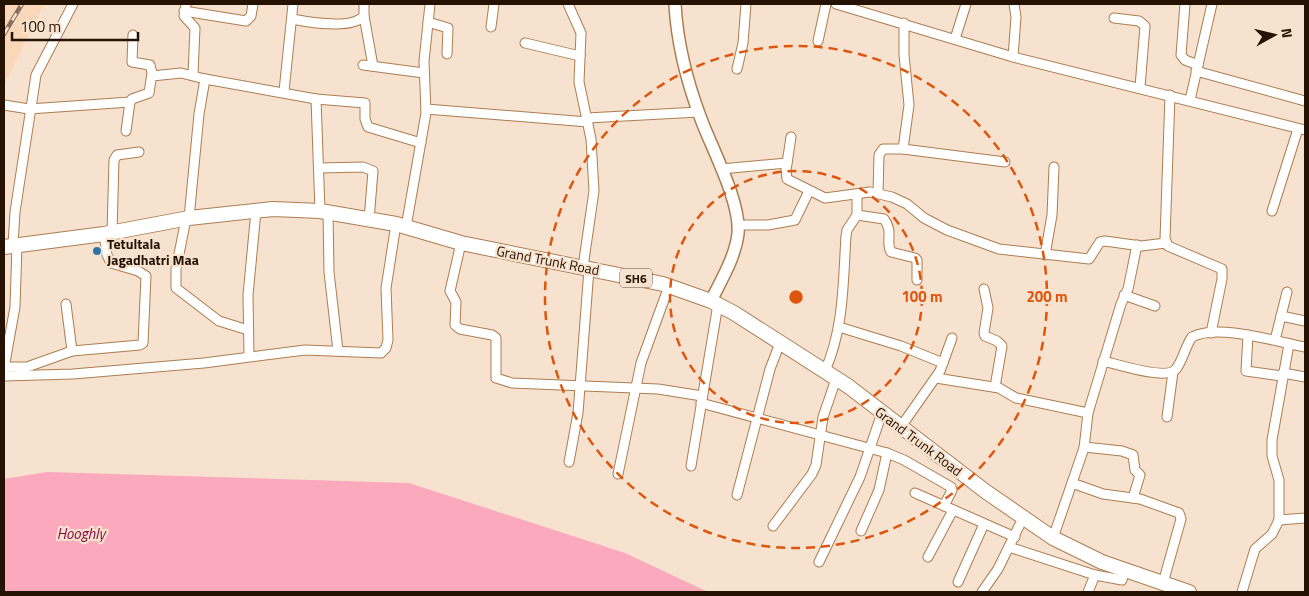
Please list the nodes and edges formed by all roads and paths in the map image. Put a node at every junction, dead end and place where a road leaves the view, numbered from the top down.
1 (73, 4) edge
2 (253, 4) edge
3 (293, 4) edge
4 (364, 4) edge
5 (430, 4) edge
6 (494, 4) edge
7 (568, 4) edge
8 (675, 4) edge
9 (746, 4) edge
10 (826, 4) edge
11 (836, 4) edge
12 (966, 4) edge
13 (1014, 4) edge
14 (1185, 4) edge
15 (1212, 4) edge
16 (185, 7) edge
17 (859, 7) edge
18 (364, 16) junction
19 (1114, 18) dead end
20 (292, 19) junction
21 (428, 22) junction
22 (904, 23) junction
23 (491, 27) dead end
24 (134, 35) dead end
25 (956, 39) junction
26 (818, 41) dead end
27 (525, 43) dead end
28 (447, 54) dead end
29 (580, 56) junction
30 (1012, 57) junction
31 (1197, 68) junction
32 (737, 69) dead end
33 (424, 72) junction
34 (193, 74) junction
35 (152, 76) junction
36 (205, 79) junction
37 (1140, 87) junction
38 (284, 92) junction
39 (1170, 96) junction
40 (316, 99) junction
41 (1190, 100) junction
42 (1305, 101) edge
43 (130, 102) junction
44 (4, 105) edge
45 (426, 108) junction
46 (30, 109) junction
47 (699, 111) junction
48 (587, 120) junction
49 (1302, 130) edge
50 (126, 131) dead end
51 (791, 137) dead end
52 (422, 143) junction
53 (904, 149) junction
54 (140, 152) dead end
55 (1005, 162) dead end
56 (787, 163) junction
57 (1054, 167) dead end
58 (320, 168) junction
59 (721, 169) junction
60 (809, 191) junction
61 (857, 194) junction
62 (878, 194) junction
63 (256, 211) junction
64 (1272, 211) dead end
65 (324, 212) junction
66 (857, 215) junction
67 (188, 219) junction
68 (369, 220) junction
69 (738, 225) junction
70 (401, 226) junction
71 (108, 233) junction
72 (461, 243) junction
73 (1166, 243) junction
74 (11, 245) edge
75 (1137, 245) junction
76 (1045, 255) junction
77 (586, 268) junction
78 (917, 280) dead end
79 (669, 286) junction
80 (984, 288) dead end
81 (1287, 292) dead end
82 (1124, 295) junction
83 (714, 302) junction
84 (66, 304) dead end
85 (1155, 306) dead end
86 (1281, 316) junction
87 (1305, 321) edge
88 (839, 327) junction
89 (248, 330) junction
90 (1211, 333) junction
91 (7, 334) edge
92 (1248, 335) junction
93 (952, 338) dead end
94 (1275, 340) junction
95 (780, 343) junction
96 (1290, 344) junction
97 (1305, 347) edge
98 (72, 351) junction
99 (338, 351) junction
100 (249, 356) junction
101 (1103, 360) junction
102 (943, 363) junction
103 (4, 367) edge
104 (1173, 372) junction
105 (830, 375) junction
106 (1283, 375) junction
107 (4, 376) edge
108 (1305, 377) edge
109 (936, 378) junction
110 (581, 387) junction
111 (996, 387) junction
112 (636, 388) junction
113 (701, 399) junction
114 (882, 413) junction
115 (1088, 413) junction
116 (1167, 417) dead end
117 (756, 418) junction
118 (900, 428) junction
119 (820, 434) junction
120 (1084, 446) junction
121 (870, 448) junction
122 (887, 453) junction
123 (569, 462) dead end
124 (691, 466) dead end
125 (618, 474) dead end
126 (1072, 483) junction
127 (915, 493) dead end
128 (737, 495) dead end
129 (1133, 498) junction
130 (949, 508) junction
131 (1024, 518) junction
132 (1305, 518) edge
133 (1279, 520) junction
134 (984, 524) junction
135 (773, 526) dead end
136 (861, 531) dead end
137 (1015, 537) junction
138 (1053, 538) junction
139 (1009, 548) junction
140 (928, 556) dead end
141 (819, 562) dead end
142 (1125, 570) junction
143 (1095, 575) junction
144 (958, 582) dead end
145 (1163, 583) junction
146 (982, 592) edge
147 (1088, 592) edge
148 (1189, 592) edge
149 (1242, 592) edge

1 - 46 street
2 - 16 street
3 - 20 street
4 - 18 street
5 - 21 street
6 - 23 street
7 - 29 street
8 - 47 street
9 - 32 street
10 - 26 street
11 - 17 street
12 - 25 street
13 - 30 street
14 - 31 street
15 - 31 street
16 - 34 street
17 - 22 street
18 - 20 street
18 - 33 street
19 - 37 street
20 - 38 street
21 - 28 street
21 - 33 street
22 - 25 street
22 - 53 street
24 - 35 street
25 - 30 street
27 - 29 street
29 - 48 street
30 - 37 street
31 - 41 street
31 - 42 street
33 - 45 street
34 - 35 street
34 - 36 street
35 - 43 street
36 - 38 street
36 - 67 street
37 - 39 street
38 - 40 street
39 - 41 street
39 - 73 street
40 - 52 street
40 - 58 street
41 - 49 street
43 - 46 street
43 - 50 street
44 - 46 street
45 - 48 street
45 - 52 street
46 - 74 street
47 - 48 street
47 - 59 street
48 - 77 street
49 - 64 street
51 - 56 street
52 - 70 street
53 - 55 street
53 - 62 street
54 - 71 street
56 - 59 street
56 - 60 street
57 - 76 street
58 - 65 street
58 - 68 street
59 - 69 street
60 - 61 street
60 - 69 street
61 - 62 street
61 - 66 street
62 - 76 street
63 - 65 main road, Grand Trunk Road / SH6
63 - 67 main road, Grand Trunk Road / SH6
63 - 89 street
65 - 68 main road, Grand Trunk Road / SH6
65 - 99 street
66 - 78 street
66 - 88 street
67 - 71 main road, Grand Trunk Road / SH6
67 - 89 street
68 - 70 main road, Grand Trunk Road / SH6
69 - 83 street
70 - 72 main road, Grand Trunk Road / SH6
70 - 99 street
71 - 74 main road, Grand Trunk Road / SH6
71 - 98 street
72 - 77 main road, Grand Trunk Road / SH6
72 - 110 street
73 - 75 street
73 - 90 street
74 - 91 street
75 - 76 street
75 - 82 street
77 - 79 main road, Grand Trunk Road / SH6
77 - 110 street
79 - 83 main road, Grand Trunk Road / SH6
79 - 112 street
80 - 111 street
81 - 86 street
82 - 85 street
82 - 101 street
83 - 95 main road, Grand Trunk Road / SH6
83 - 113 street
84 - 98 street
86 - 87 street
86 - 94 street
88 - 102 street
88 - 105 street
89 - 100 street
90 - 92 street
90 - 104 street
91 - 103 street
92 - 94 street
92 - 106 street
93 - 102 street
94 - 96 street
95 - 105 main road, Grand Trunk Road / SH6
95 - 117 street
96 - 97 street
96 - 106 street
98 - 103 street
99 - 100 street
100 - 107 street
101 - 104 street
101 - 115 street
102 - 109 street
104 - 116 street
105 - 114 main road, Grand Trunk Road / SH6
105 - 119 street
106 - 108 street
106 - 133 street
109 - 111 street
109 - 118 street
110 - 112 street
110 - 123 street
111 - 115 street
112 - 113 street
112 - 125 street
113 - 117 street
113 - 124 street
114 - 118 main road, Grand Trunk Road / SH6
114 - 121 street
115 - 120 street
117 - 119 street
117 - 128 street
118 - 131 main road, Grand Trunk Road / SH6
119 - 121 street
119 - 135 street
120 - 126 street
120 - 129 street
121 - 122 street
121 - 141 street
122 - 130 street
122 - 136 street
126 - 129 street
126 - 138 street
127 - 130 street
129 - 145 street
130 - 134 street
130 - 140 street
131 - 137 street
131 - 138 main road, Grand Trunk Road / SH6
132 - 133 street
133 - 149 street
134 - 137 street
134 - 144 street
137 - 139 street
138 - 142 main road, Grand Trunk Road / SH6
139 - 143 street
139 - 146 street
142 - 143 street
142 - 145 main road, Grand Trunk Road / SH6
143 - 147 street
145 - 148 main road, Grand Trunk Road / SH6

